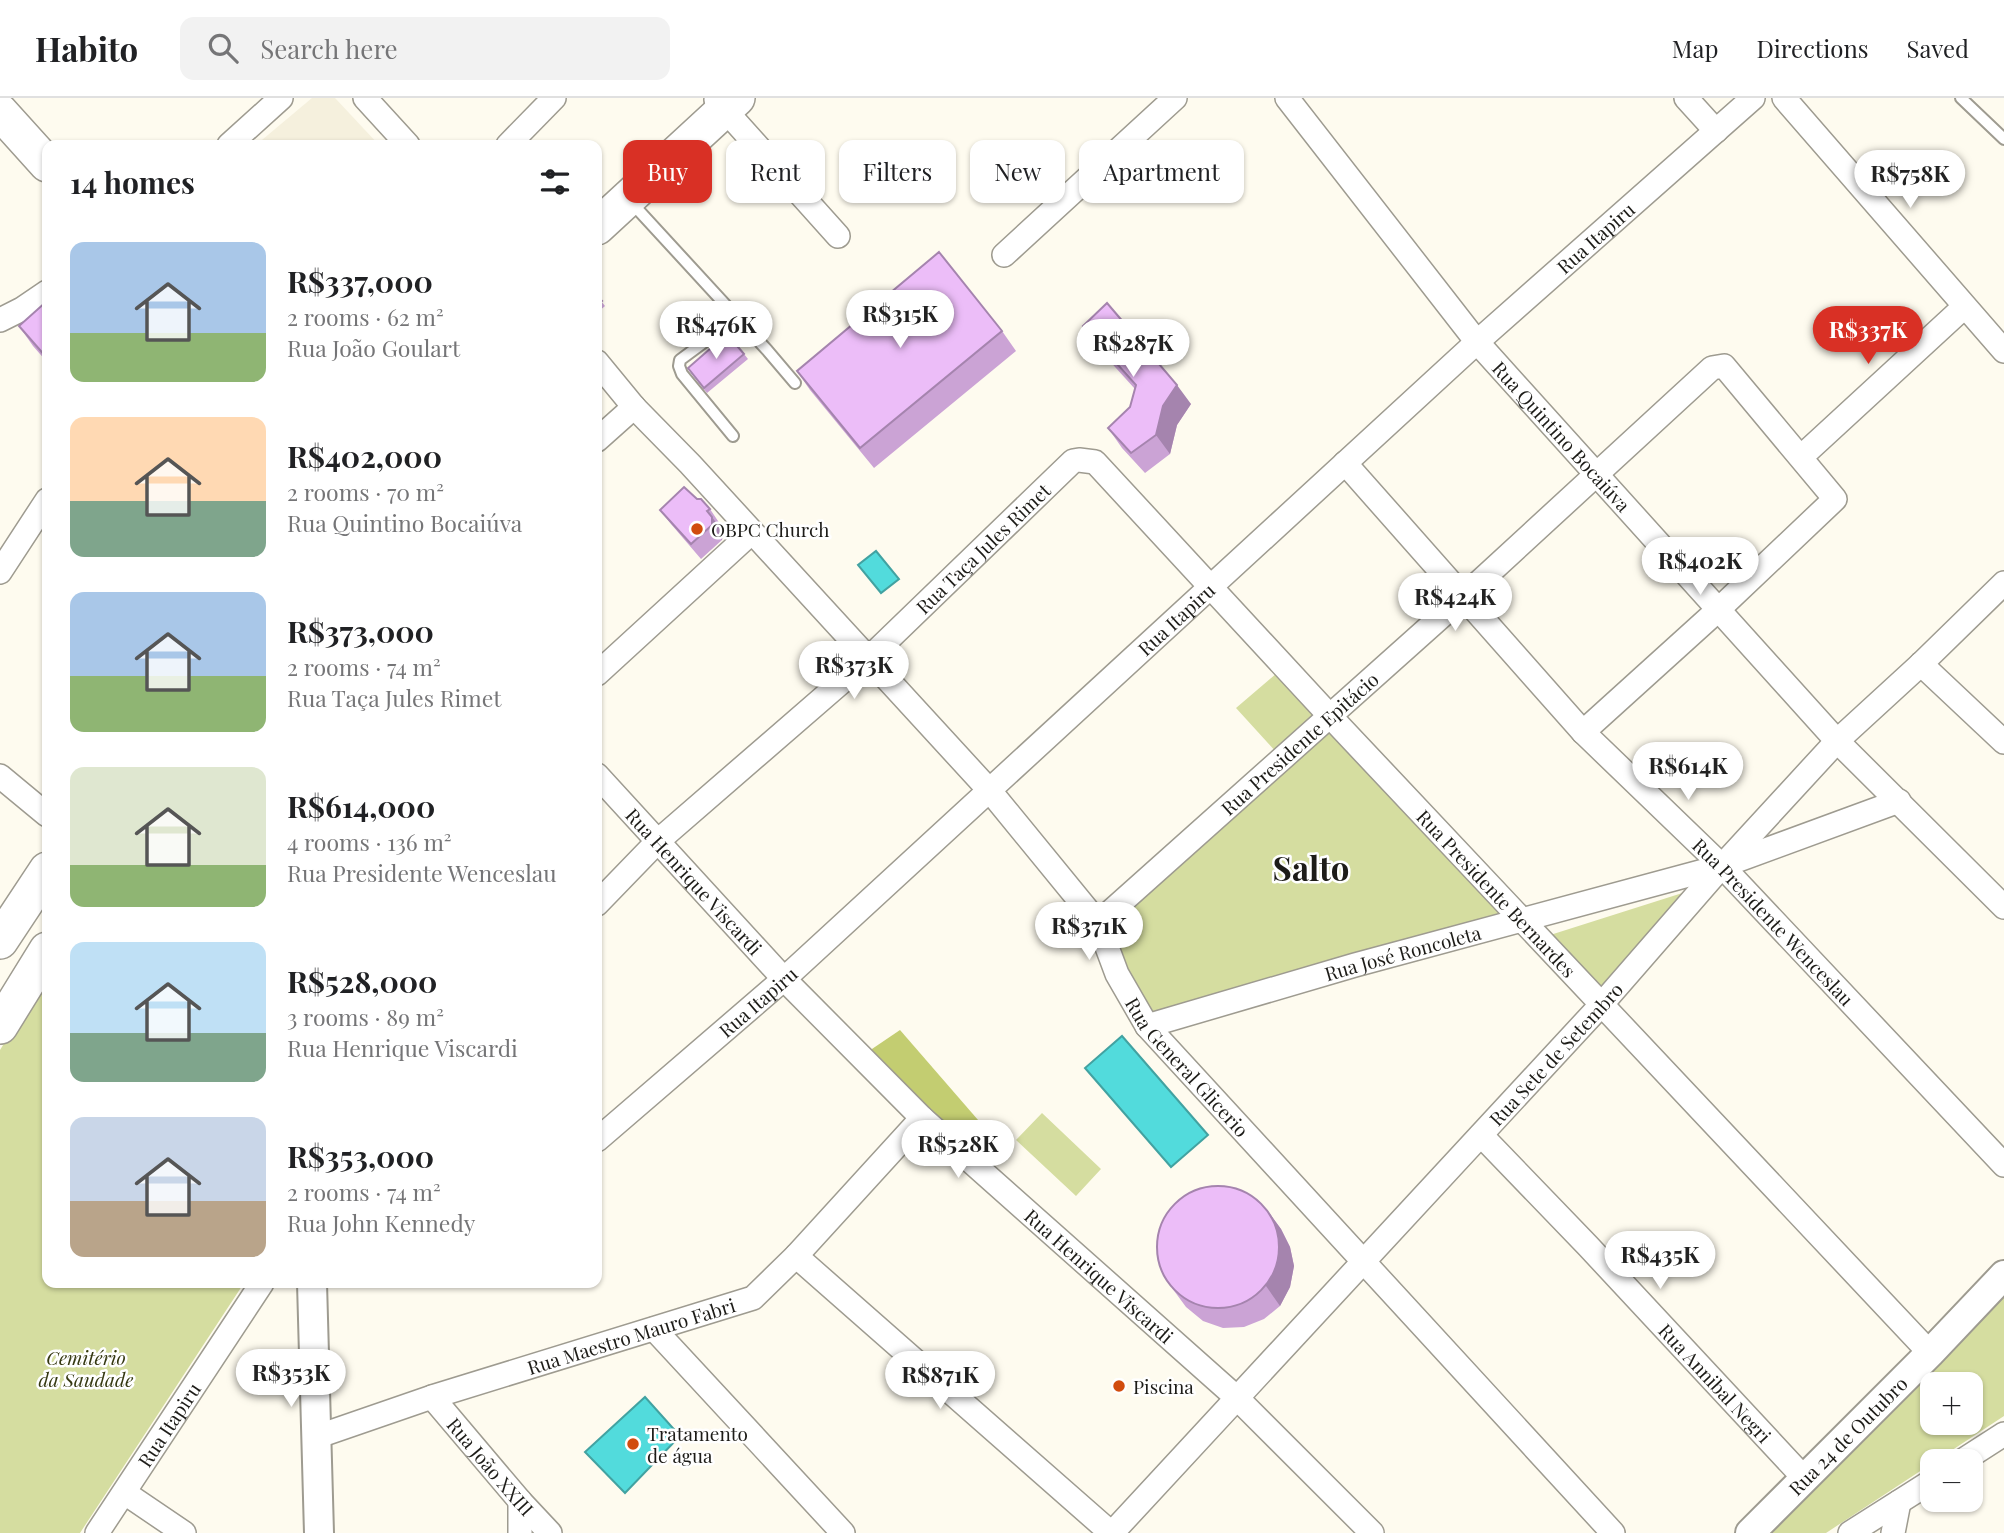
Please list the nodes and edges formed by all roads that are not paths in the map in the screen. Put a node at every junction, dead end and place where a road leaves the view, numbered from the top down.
1 (281, 98) edge
2 (365, 98) edge
3 (554, 98) edge
4 (1175, 98) edge
5 (1287, 98) edge
6 (1686, 98) edge
7 (1753, 98) edge
8 (1784, 98) edge
9 (1961, 98) edge
10 (725, 102) edge
11 (0, 112) edge
12 (1716, 131) junction
13 (2004, 139) edge
14 (235, 140) edge
15 (403, 140) edge
16 (513, 140) edge
17 (686, 140) edge
18 (42, 158) edge
19 (623, 201) edge
20 (633, 203) edge
21 (602, 222) edge
22 (838, 236) dead end
23 (1004, 255) dead end
24 (42, 295) edge
25 (1964, 307) junction
26 (738, 317) junction
27 (0, 320) edge
28 (1477, 342) junction
29 (2004, 351) edge
30 (602, 368) edge
31 (795, 383) dead end
32 (634, 407) junction
33 (602, 435) edge
34 (733, 436) dead end
35 (1801, 457) junction
36 (1095, 462) joint
37 (1345, 463) junction
38 (1598, 475) junction
39 (42, 508) edge
40 (752, 532) junction
41 (0, 572) edge
42 (2004, 583) edge
43 (1209, 587) junction
44 (1463, 597) junction
45 (1719, 609) junction
46 (869, 659) junction
47 (1921, 664) junction
48 (602, 669) edge
49 (1329, 715) junction
50 (1583, 732) junction
51 (1837, 740) junction
52 (2004, 742) edge
53 (0, 776) edge
54 (602, 780) edge
55 (990, 791) junction
56 (1899, 801) junction
57 (42, 811) edge
58 (658, 841) junction
59 (1722, 866) junction
60 (42, 878) edge
61 (602, 899) edge
62 (2004, 907) edge
63 (1522, 919) junction
64 (1098, 923) junction
65 (0, 941) edge
66 (42, 958) edge
67 (784, 979) junction
68 (1601, 1004) junction
69 (0, 1026) edge
70 (1147, 1026) junction
71 (922, 1118) junction
72 (1481, 1135) junction
73 (602, 1136) edge
74 (2004, 1165) edge
75 (796, 1256) junction
76 (1364, 1261) junction
77 (2004, 1275) edge
78 (259, 1288) edge
79 (312, 1288) edge
80 (654, 1329) junction
81 (1930, 1353) junction
82 (432, 1397) junction
83 (1237, 1398) junction
84 (2004, 1434) edge
85 (316, 1437) junction
86 (1981, 1449) edge
87 (1805, 1479) junction
88 (1920, 1489) edge
89 (125, 1493) junction
90 (520, 1501) junction
91 (1899, 1502) junction
92 (97, 1533) edge
93 (184, 1533) edge
94 (319, 1533) edge
95 (520, 1533) edge
96 (550, 1533) edge
97 (843, 1533) edge
98 (1112, 1533) edge
99 (1372, 1533) edge
100 (1613, 1533) edge
101 (1750, 1533) edge
102 (1850, 1533) edge
103 (1894, 1533) edge

1 - 14 street
2 - 15 street
3 - 16 street
4 - 23 street
5 - 28 street, Rua Quintino Bocaiúva
6 - 12 street
7 - 12 street, Rua Itapiru
8 - 25 street
9 - 13 lane
10 - 17 main road
10 - 22 street
11 - 18 main road
12 - 28 street, Rua Itapiru
19 - 21 main road
20 - 26 lane
24 - 27 street
25 - 29 street
25 - 35 street
26 - 31 lane
26 - 34 lane
28 - 37 street, Rua Itapiru
28 - 38 street, Rua Quintino Bocaiúva
30 - 32 street, Rua General Glicerio
32 - 33 street
32 - 40 street, Rua General Glicerio
35 - 38 street, Rua Presidente Epitácio
35 - 45 street
36 - 43 street, Rua Presidente Bernardes
36 - 46 street, Rua Taça Jules Rimet
37 - 43 street, Rua Itapiru
37 - 44 street, Rua Presidente Wenceslau
38 - 44 street, Rua Presidente Epitácio
38 - 45 street, Rua Quintino Bocaiúva
39 - 41 street
40 - 46 street, Rua General Glicerio
40 - 48 street
42 - 47 street, Rua Sete de Setembro
43 - 49 street, Rua Presidente Bernardes
43 - 55 street, Rua Itapiru
44 - 49 street, Rua Presidente Epitácio
44 - 50 street, Rua Presidente Wenceslau
45 - 50 street
45 - 51 street, Rua Quintino Bocaiúva
46 - 55 street, Rua General Glicerio
46 - 58 street, Rua Taça Jules Rimet
47 - 51 street, Rua Sete de Setembro
47 - 52 street
49 - 63 street, Rua Presidente Bernardes
49 - 64 street, Rua Presidente Epitácio
50 - 59 street, Rua Presidente Wenceslau
51 - 56 street, Rua Quintino Bocaiúva
51 - 59 street, Rua Sete de Setembro
53 - 57 street
54 - 58 street, Rua Henrique Viscardi
55 - 64 street, Rua General Glicerio
55 - 67 street, Rua Itapiru
56 - 59 street, Rua José Roncoleta
56 - 62 street, Rua Quintino Bocaiúva
58 - 61 street, Rua Taça Jules Rimet
58 - 67 street, Rua Henrique Viscardi
59 - 63 street, Rua José Roncoleta
59 - 68 street, Rua Sete de Setembro
59 - 74 street, Rua Presidente Wenceslau
60 - 65 main road
63 - 68 street, Rua Presidente Bernardes
63 - 70 street, Rua José Roncoleta
64 - 70 street, Rua General Glicerio
66 - 69 main road
67 - 71 street, Rua Henrique Viscardi
67 - 73 street, Rua Itapiru
68 - 72 street, Rua Sete de Setembro
68 - 81 street, Rua Presidente Bernardes
70 - 76 street, Rua General Glicerio
71 - 75 street, Rua Maestro Mauro Fabri
71 - 83 street, Rua Henrique Viscardi
72 - 76 street, Rua Sete de Setembro
72 - 87 street, Rua Annibal Negri
75 - 80 street, Rua Maestro Mauro Fabri
75 - 98 street
76 - 83 street, Rua Sete de Setembro
76 - 100 street, Rua General Glicerio
77 - 81 street, Rua 24 de Outubro
78 - 89 street, Rua Itapiru
79 - 85 street
80 - 82 street, Rua Maestro Mauro Fabri
80 - 97 street
81 - 87 street, Rua 24 de Outubro
82 - 85 street, Rua Maestro Mauro Fabri
82 - 90 street, Rua João XXIII
83 - 98 street, Rua Sete de Setembro
83 - 99 street, Rua Henrique Viscardi
84 - 86 street
85 - 94 street
87 - 101 street, Rua 24 de Outubro
88 - 91 street
89 - 92 street, Rua Itapiru
89 - 93 street
90 - 95 street
90 - 96 street, Rua João XXIII
91 - 102 street
91 - 103 street

